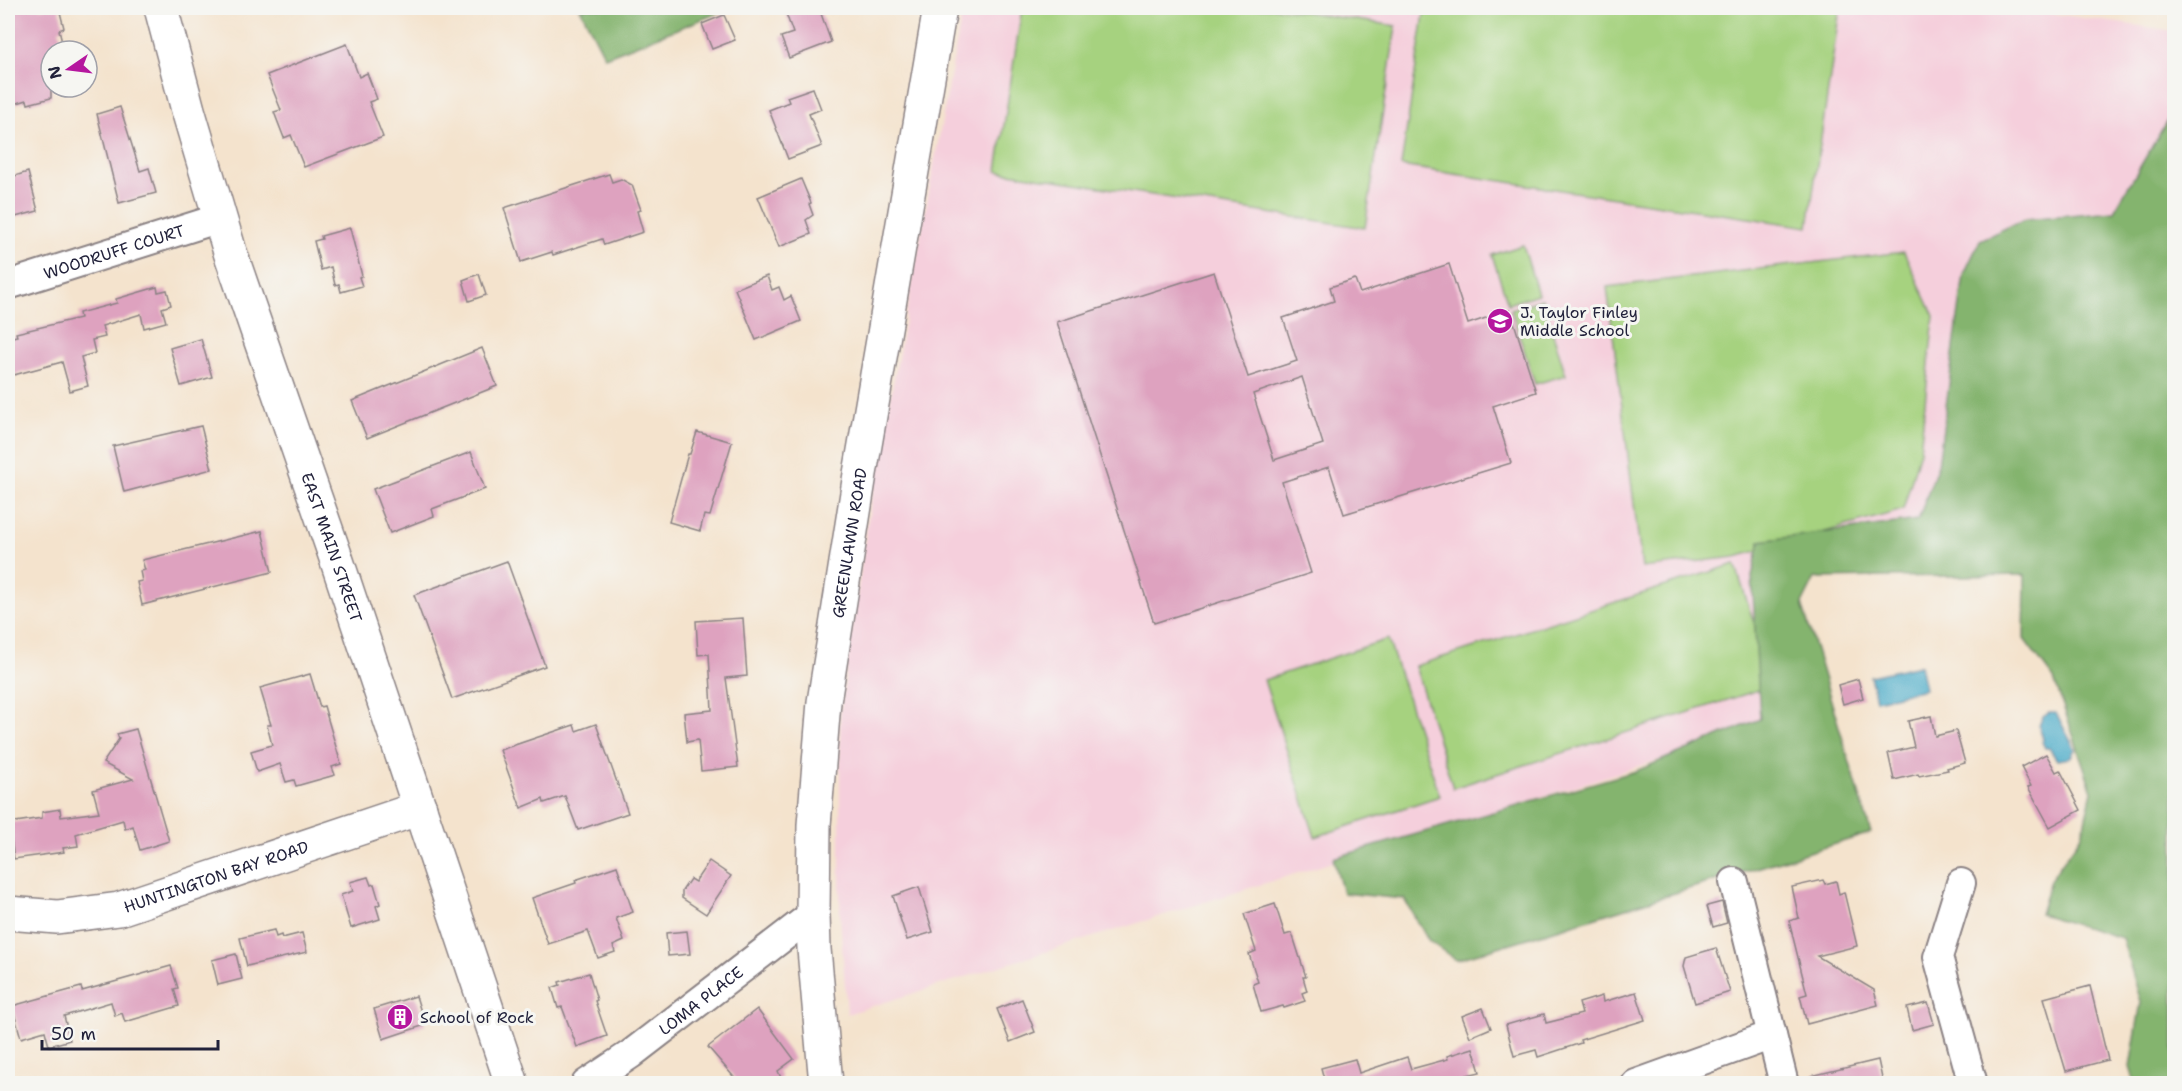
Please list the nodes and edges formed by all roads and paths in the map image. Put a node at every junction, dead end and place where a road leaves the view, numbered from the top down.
1 (161, 8) edge
2 (940, 8) edge
3 (219, 218) junction
4 (8, 285) edge
5 (420, 808) junction
6 (1734, 882) dead end
7 (1961, 883) dead end
8 (8, 913) edge
9 (813, 914) junction
10 (1772, 1035) junction
11 (512, 1083) edge
12 (586, 1083) edge
13 (826, 1083) edge
14 (1636, 1083) edge
15 (1784, 1083) edge
16 (1973, 1083) edge

1 - 3 main road, EAST MAIN STREET
2 - 9 main road, GREENLAWN ROAD
3 - 4 street, WOODRUFF COURT
3 - 5 main road, EAST MAIN STREET
5 - 8 main road, HUNTINGTON BAY ROAD
5 - 11 main road, EAST MAIN STREET
6 - 10 street
7 - 16 street
9 - 12 street, LOMA PLACE
9 - 13 main road, GREENLAWN ROAD
10 - 14 street
10 - 15 street

